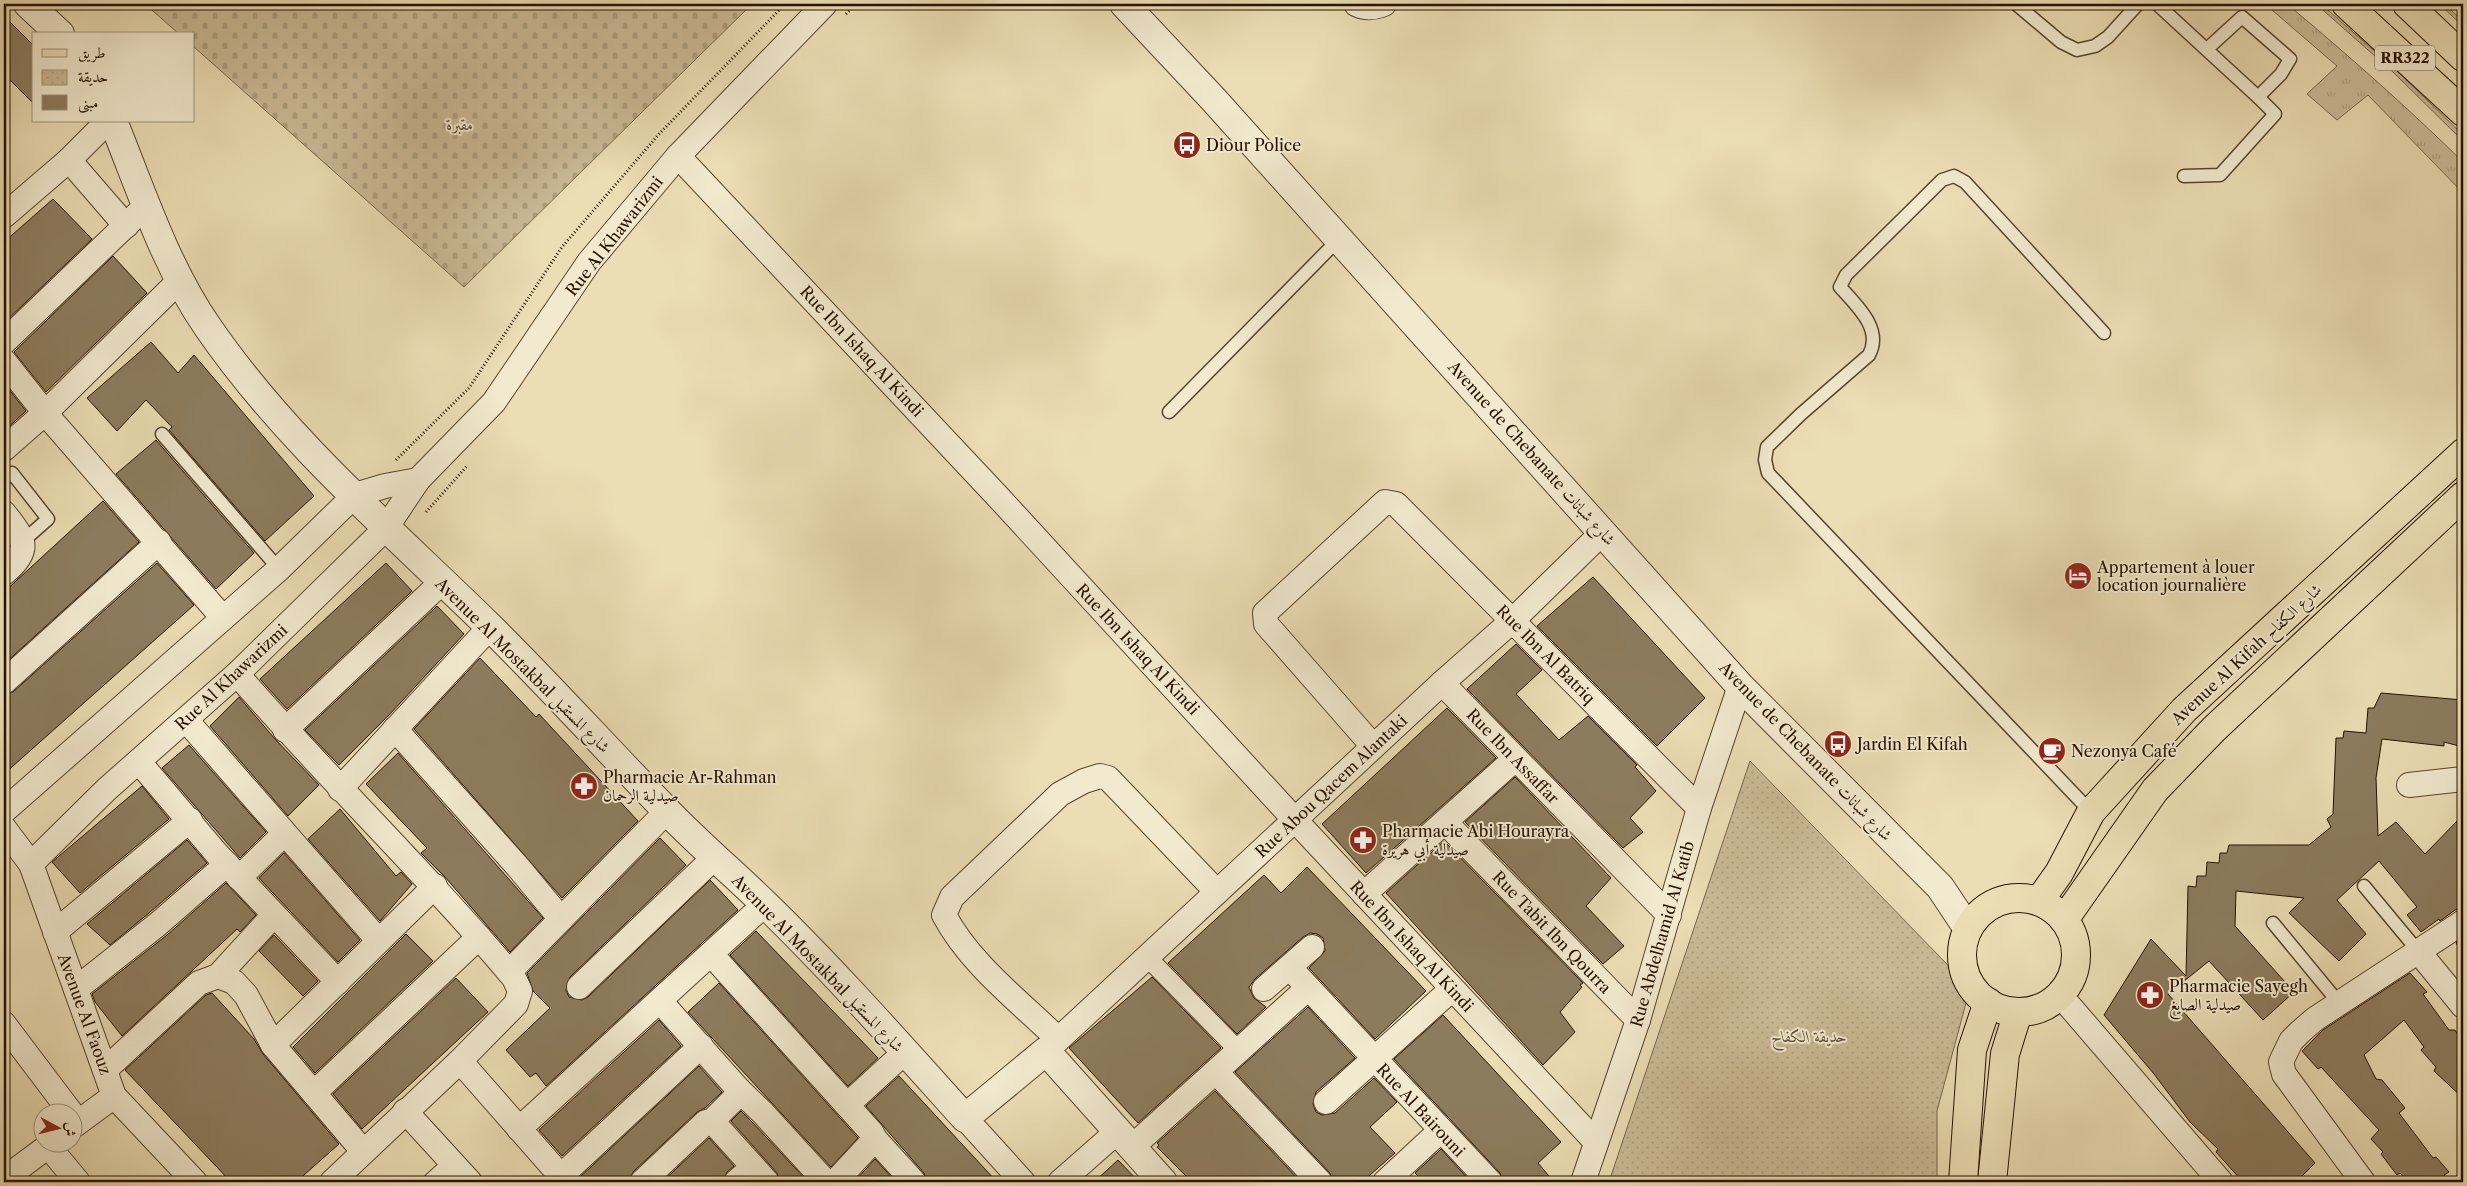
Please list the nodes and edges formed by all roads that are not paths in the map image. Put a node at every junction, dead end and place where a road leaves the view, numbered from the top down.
1 (28, 4) edge
2 (825, 4) edge
3 (1124, 4) edge
4 (1356, 4) edge
5 (1384, 4) edge
6 (2016, 4) edge
7 (2138, 4) edge
8 (2157, 4) edge
9 (2346, 4) edge
10 (2407, 4) edge
11 (58, 32) edge
12 (2207, 49) junction
13 (2463, 56) edge
14 (2258, 97) junction
15 (2463, 112) edge
16 (107, 122) edge
17 (113, 122) edge
18 (678, 156) junction
19 (69, 160) junction
20 (2184, 176) dead end
21 (147, 206) junction
22 (4, 216) edge
23 (126, 226) junction
24 (1339, 239) junction
25 (180, 280) junction
26 (2104, 333) dead end
27 (4, 342) edge
28 (4, 361) edge
29 (1169, 412) dead end
30 (45, 413) junction
31 (162, 434) dead end
32 (4, 449) edge
33 (2463, 454) edge
34 (4, 479) edge
35 (418, 480) junction
36 (355, 495) junction
37 (2463, 496) edge
38 (4, 513) edge
39 (386, 528) junction
40 (1603, 532) junction
41 (23, 541) junction
42 (159, 542) junction
43 (279, 569) junction
44 (4, 573) edge
45 (442, 582) junction
46 (223, 618) junction
47 (1512, 621) junction
48 (490, 627) junction
49 (237, 674) junction
50 (4, 682) edge
51 (1442, 683) junction
52 (1740, 686) junction
53 (186, 720) junction
54 (395, 729) junction
55 (285, 730) junction
56 (1374, 746) junction
57 (1515, 759) junction
58 (139, 762) junction
59 (2463, 779) edge
60 (2410, 785) dead end
61 (340, 789) junction
62 (1699, 808) junction
63 (4, 811) edge
64 (667, 811) junction
65 (2091, 812) junction
66 (190, 820) junction
67 (1294, 820) junction
68 (1445, 822) junction
69 (4, 828) edge
70 (284, 834) junction
71 (714, 858) junction
72 (31, 864) junction
73 (233, 871) junction
74 (435, 886) junction
75 (2364, 886) dead end
76 (1217, 892) junction
77 (1364, 894) junction
78 (2039, 902) junction
79 (765, 904) junction
80 (274, 915) junction
81 (1669, 915) junction
82 (561, 918) junction
83 (1975, 920) junction
84 (2064, 920) junction
85 (2273, 922) dead end
86 (2463, 922) edge
87 (55, 932) junction
88 (479, 937) junction
89 (379, 941) junction
90 (1312, 947) dead end
91 (2418, 951) junction
92 (711, 954) junction
93 (1148, 957) junction
94 (1290, 968) junction
95 (509, 972) junction
96 (218, 976) junction
97 (338, 982) junction
98 (579, 987) dead end
99 (1308, 988) junction
100 (76, 989) junction
101 (1264, 989) dead end
102 (1452, 989) junction
103 (2060, 995) junction
104 (660, 1001) junction
105 (1988, 1002) junction
106 (2339, 1003) junction
107 (2463, 1006) edge
108 (2018, 1012) junction
109 (1638, 1020) junction
110 (4, 1024) edge
111 (273, 1045) junction
112 (1052, 1045) junction
113 (700, 1046) junction
114 (1239, 1051) junction
115 (905, 1052) junction
116 (1374, 1060) junction
117 (460, 1061) junction
118 (105, 1070) junction
119 (1216, 1072) junction
120 (739, 1090) junction
121 (314, 1092) junction
122 (114, 1096) junction
123 (1326, 1102) dead end
124 (62, 1104) edge
125 (846, 1105) junction
126 (405, 1111) junction
127 (82, 1115) edge
128 (965, 1118) junction
129 (712, 1121) junction
130 (519, 1128) junction
131 (1440, 1131) junction
132 (875, 1139) junction
133 (1125, 1139) junction
134 (1596, 1142) junction
135 (363, 1151) junction
136 (37, 1154) edge
137 (56, 1154) edge
138 (453, 1163) junction
139 (760, 1175) edge
140 (4, 1179) edge
141 (563, 1179) edge
142 (2353, 1179) edge
143 (78, 1182) edge
144 (195, 1182) edge
145 (332, 1182) edge
146 (432, 1182) edge
147 (470, 1182) edge
148 (642, 1182) edge
149 (736, 1182) edge
150 (826, 1182) edge
151 (835, 1182) edge
152 (914, 1182) edge
153 (1023, 1182) edge
154 (1060, 1182) edge
155 (1163, 1182) edge
156 (1320, 1182) edge
157 (1385, 1182) edge
158 (1490, 1182) edge
159 (1583, 1182) edge
160 (1963, 1182) edge
161 (1992, 1182) edge
162 (2221, 1182) edge

1 - 11 street
2 - 18 street, Rue Al Khawarizmi
3 - 24 street, Avenue de Chebanate شارع شبانات
4 - 5 street
6 - 7 lane
8 - 12 lane
9 - 15 main road, RR322
10 - 13 main road, RR322
12 - 14 lane
12 - 14 lane
14 - 20 lane
16 - 19 street
17 - 21 street, Avenue Al Mostakbal شارع المستقبل
18 - 35 street, Rue Al Khawarizmi
18 - 67 street, Rue Ibn Ishaq Al Kindi
19 - 22 street
19 - 23 street
21 - 23 street
21 - 25 street, Avenue Al Mostakbal شارع المستقبل
23 - 27 street
24 - 29 lane
24 - 40 street, Avenue de Chebanate شارع شبانات
25 - 30 street
25 - 36 street, Avenue Al Mostakbal شارع المستقبل
26 - 65 lane
28 - 30 street
30 - 32 street
30 - 42 street
31 - 43 lane
33 - 65 main road, Avenue Al Kifah شارع الكفاح
34 - 41 lane
35 - 36 street
35 - 39 street, Rue Al Khawarizmi
36 - 39 street, Avenue Al Mostakbal شارع المستقبل
36 - 43 street
37 - 84 main road, Avenue Al Kifah شارع الكفاح
38 - 41 street
39 - 45 street, Avenue Al Mostakbal شارع المستقبل
39 - 49 street, Rue Al Khawarizmi
40 - 47 street, Rue Abou Qacem Alantaki
40 - 52 street, Avenue de Chebanate شارع شبانات
41 - 44 street
42 - 46 street
42 - 50 street
43 - 46 street
45 - 48 street, Avenue Al Mostakbal شارع المستقبل
45 - 55 street
46 - 63 street
47 - 51 street, Rue Abou Qacem Alantaki
47 - 56 street, Rue Ibn Al Batriq
47 - 62 street, Rue Ibn Al Batriq
48 - 54 street
48 - 64 street, Avenue Al Mostakbal شارع المستقبل
49 - 53 street, Rue Al Khawarizmi
49 - 55 street
51 - 56 street, Rue Abou Qacem Alantaki
51 - 57 street, Rue Ibn Assaffar
52 - 62 street, Rue Abdelhamid Al Katib
52 - 83 street, Avenue de Chebanate شارع شبانات
53 - 58 street, Rue Al Khawarizmi
53 - 70 street
54 - 61 street
54 - 82 street
55 - 61 street
56 - 67 street, Rue Abou Qacem Alantaki
57 - 68 street
57 - 81 street, Rue Ibn Assaffar
58 - 66 street
58 - 72 street, Rue Al Khawarizmi
59 - 60 street
61 - 74 street
62 - 81 street, Rue Abdelhamid Al Katib
64 - 71 street, Avenue Al Mostakbal شارع المستقبل
64 - 82 street
65 - 78 main road, Avenue Al Kifah شارع الكفاح
66 - 73 street
66 - 87 street
67 - 76 street, Rue Abou Qacem Alantaki
67 - 77 street, Rue Ibn Ishaq Al Kindi
68 - 77 street
68 - 109 street, Rue Tabit Ibn Qourra
69 - 72 street, Avenue Al Faouz
70 - 73 street
70 - 89 street
71 - 79 street, Avenue Al Mostakbal شارع المستقبل
71 - 98 street
72 - 87 street, Avenue Al Faouz
73 - 80 street
73 - 100 street
74 - 88 street
74 - 89 street
75 - 91 lane
76 - 93 street, Rue Abou Qacem Alantaki
76 - 112 street
77 - 102 street, Rue Ibn Ishaq Al Kindi
78 - 83 main road
78 - 84 main road
79 - 92 street
79 - 115 street, Avenue Al Mostakbal شارع المستقبل
80 - 96 street
80 - 97 street
81 - 109 street, Rue Abdelhamid Al Katib
82 - 95 street
83 - 105 main road
84 - 103 main road
85 - 106 lane
86 - 91 street
87 - 100 street, Avenue Al Faouz
88 - 95 street
88 - 121 street
89 - 97 street
90 - 94 street
91 - 106 street
91 - 107 street
92 - 104 street
92 - 125 street
93 - 112 street, Rue Abou Qacem Alantaki
93 - 114 street
94 - 99 street, Rue Al Bairouni
94 - 101 street
95 - 117 street
96 - 111 street
96 - 118 street
97 - 111 street
99 - 114 street
99 - 116 street, Rue Al Bairouni
100 - 118 street, Avenue Al Faouz
102 - 116 street, Rue Al Bairouni
102 - 134 street, Rue Ibn Ishaq Al Kindi
103 - 108 main road
103 - 162 street
104 - 113 street
104 - 130 street
105 - 108 main road
105 - 160 main road
106 - 142 street
108 - 161 main road
109 - 134 street, Rue Abdelhamid Al Katib
110 - 124 street
111 - 121 street
112 - 128 street, Rue Abou Qacem Alantaki
112 - 133 street
113 - 120 street
113 - 141 street
114 - 119 street
115 - 125 street
115 - 128 street, Avenue Al Mostakbal شارع المستقبل
116 - 123 street, Rue Al Bairouni
116 - 131 street, Rue Al Bairouni
117 - 126 street
117 - 130 street
118 - 122 street, Avenue Al Faouz
119 - 133 street
119 - 156 street
120 - 129 street
120 - 150 street
121 - 135 street
122 - 127 street
122 - 144 street, Avenue Al Faouz
125 - 132 street
126 - 135 street
126 - 138 street
128 - 153 street, Avenue Al Mostakbal شارع المستقبل
129 - 139 street
129 - 148 street
130 - 141 street
131 - 157 street
131 - 158 street, Rue Al Bairouni
132 - 151 street
132 - 152 street
133 - 154 street
133 - 155 street
134 - 159 street, Rue Abdelhamid Al Katib
135 - 145 street
136 - 140 street
137 - 143 street
138 - 146 street
138 - 147 street
139 - 149 street

